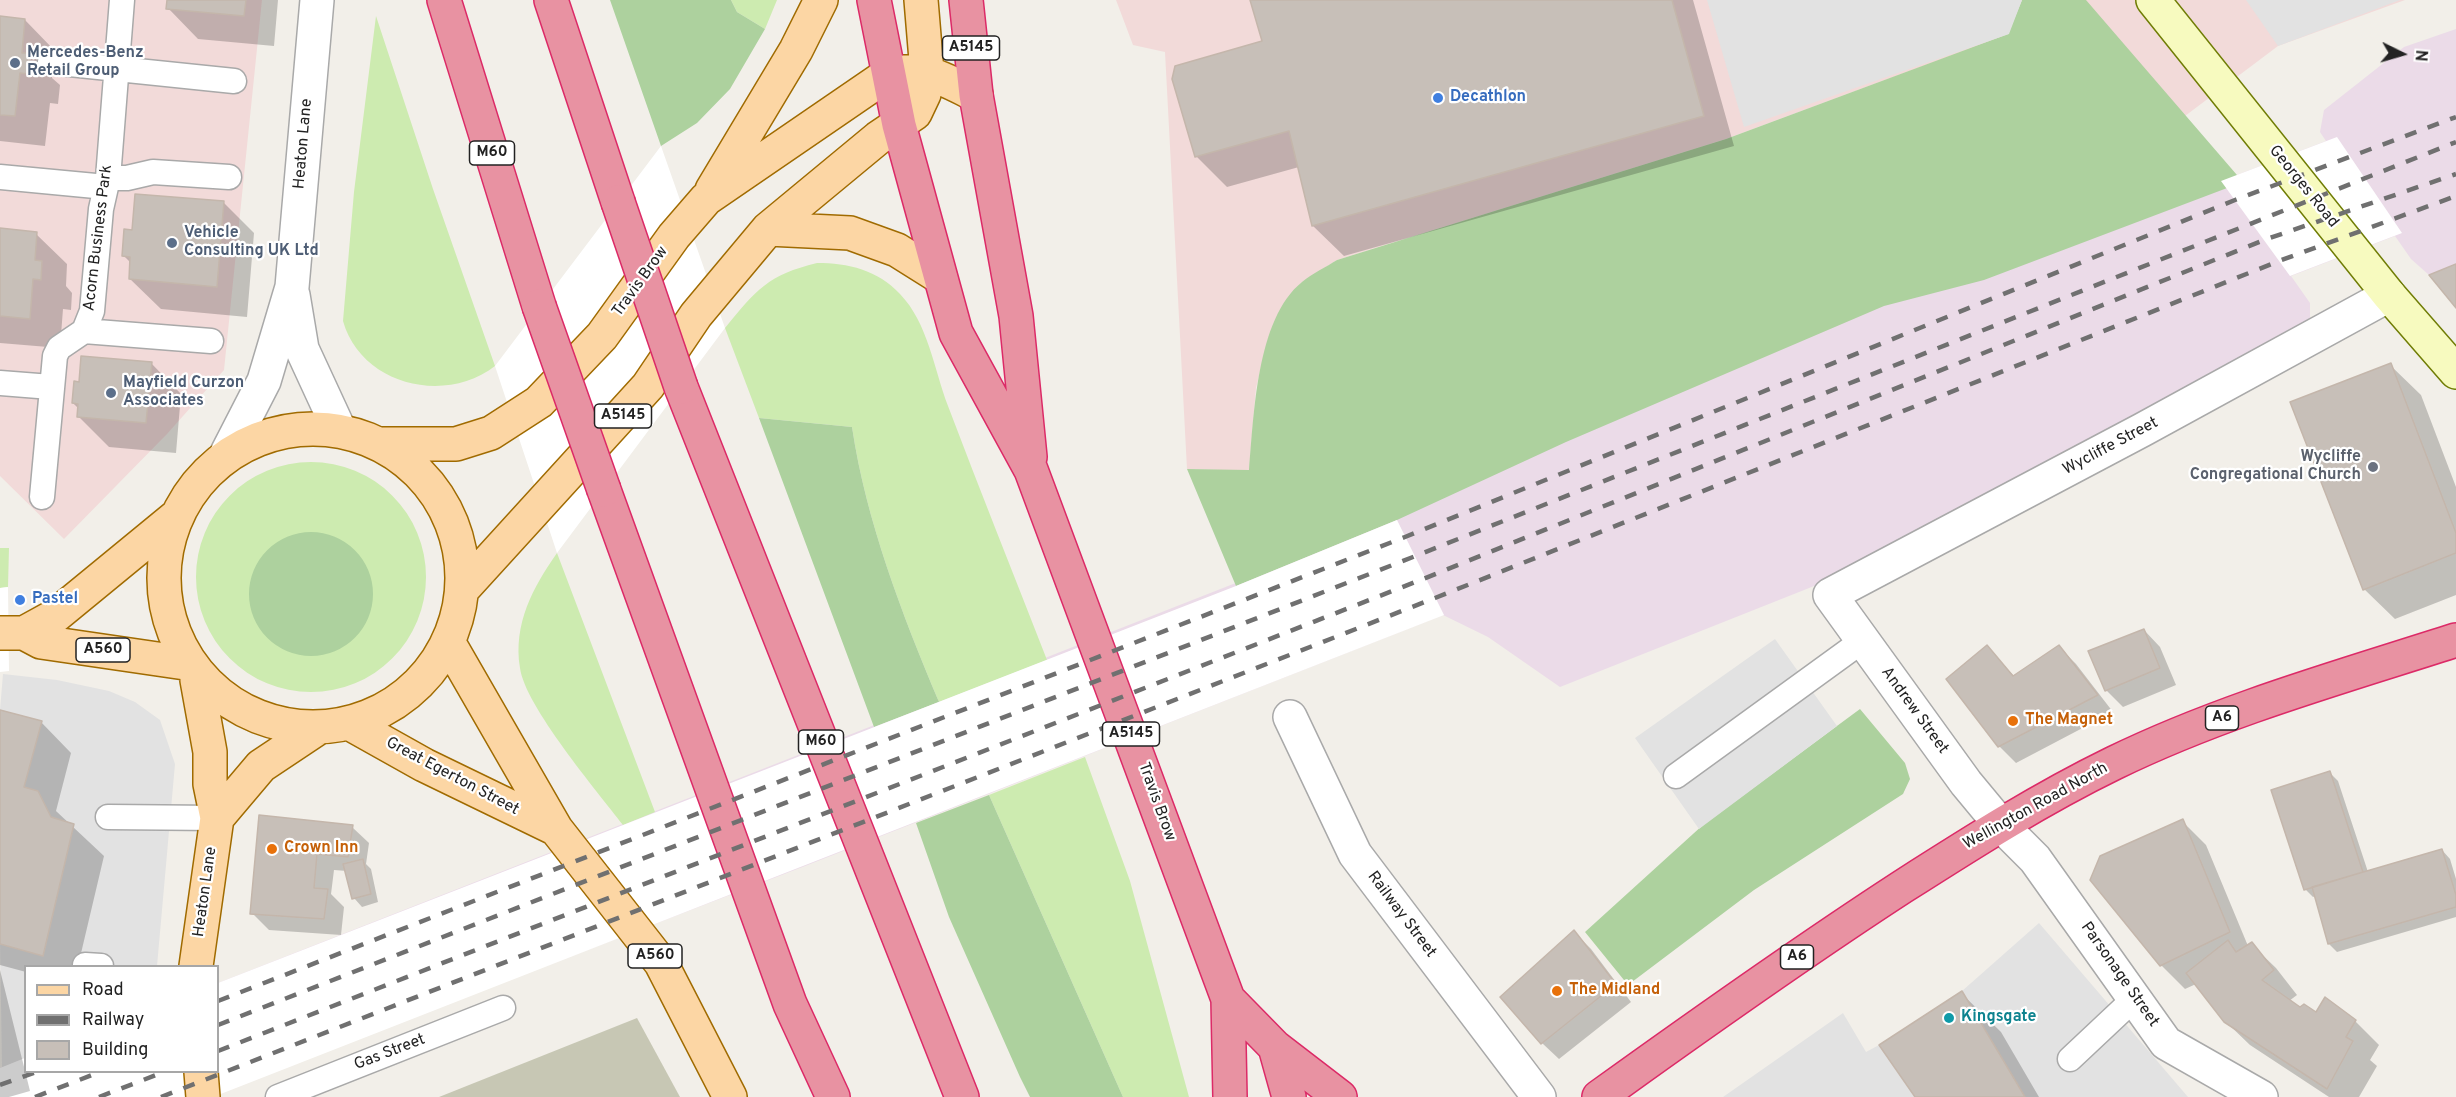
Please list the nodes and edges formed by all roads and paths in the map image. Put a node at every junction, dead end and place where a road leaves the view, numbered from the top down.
1 (122, 0) edge
2 (317, 0) edge
3 (444, 0) edge
4 (551, 0) edge
5 (821, 0) edge
6 (874, 0) edge
7 (921, 0) edge
8 (966, 0) edge
9 (2153, 0) edge
10 (50, 62) dead end
11 (116, 68) junction
12 (927, 72) junction
13 (887, 75) junction
14 (234, 81) dead end
15 (976, 95) junction
16 (899, 125) junction
17 (0, 177) edge
18 (229, 177) dead end
19 (107, 182) junction
20 (706, 200) junction
21 (768, 229) junction
22 (940, 277) junction
23 (292, 288) junction
24 (2389, 295) junction
25 (84, 331) junction
26 (211, 341) dead end
27 (2456, 372) edge
28 (0, 383) edge
29 (51, 387) junction
30 (338, 427) junction
31 (383, 444) junction
32 (227, 453) junction
33 (1031, 471) junction
34 (42, 497) dead end
35 (178, 515) junction
36 (464, 590) junction
37 (1830, 595) joint
38 (12, 633) edge
39 (2456, 640) edge
40 (1862, 641) junction
41 (450, 645) junction
42 (191, 672) junction
43 (1290, 717) dead end
44 (334, 726) junction
45 (1676, 776) dead end
46 (108, 817) dead end
47 (217, 818) junction
48 (2000, 824) junction
49 (556, 830) junction
50 (196, 965) edge
51 (2136, 997) junction
52 (1228, 999) junction
53 (503, 1008) dead end
54 (1275, 1047) junction
55 (2070, 1059) dead end
56 (201, 1073) edge
57 (203, 1097) edge
58 (278, 1097) edge
59 (730, 1097) edge
60 (833, 1097) edge
61 (962, 1097) edge
62 (1230, 1097) edge
63 (1289, 1097) edge
64 (1340, 1097) edge
65 (1539, 1097) edge
66 (1599, 1097) edge
67 (2261, 1097) edge

1 - 11 lane, Acorn Business Park
2 - 23 street, Heaton Lane
3 - 60 highway, M60, bridge
4 - 61 highway, M60, bridge
5 - 20 main road, A5145
6 - 13 highway, Travis Brow / A5145
7 - 12 main road, A5145
8 - 15 highway, Travis Brow / A5145
9 - 24 street, Georges Road
10 - 11 lane
11 - 14 lane
11 - 19 lane, Acorn Business Park
12 - 13 main road, Travis Brow / A5145
12 - 15 main road, Travis Brow / A5145
12 - 16 main road, A5145
13 - 16 highway, Travis Brow / A5145
13 - 20 main road, Travis Brow / A5145
15 - 33 highway, Travis Brow / A5145
16 - 21 main road, A5145
16 - 22 highway, Travis Brow / A5145
17 - 19 lane
18 - 19 lane
19 - 25 lane, Acorn Business Park
20 - 31 main road, Travis Brow / A5145
21 - 22 main road
21 - 36 main road, A5145
22 - 33 highway, Travis Brow / A5145
23 - 30 street, Heaton Lane
23 - 32 street, Heaton Lane
24 - 27 street, Georges Road
24 - 37 street, Wycliffe Street
25 - 26 lane
25 - 29 lane, Acorn Business Park
28 - 29 lane
29 - 34 lane, Acorn Business Park
30 - 31 main road
30 - 32 main road
31 - 36 main road
32 - 35 main road
33 - 52 highway, Travis Brow / A5145
35 - 38 main road, A560
35 - 42 main road, Heaton Lane
36 - 41 main road
37 - 40 street, Andrew Street
38 - 42 main road, A560
39 - 48 highway, Wellington Road North / A6
40 - 45 lane
40 - 48 street, Andrew Street
41 - 44 main road
41 - 49 main road, Great Egerton Street / A560
42 - 44 main road, Great Egerton Street
42 - 47 main road, Heaton Lane
43 - 65 street, Railway Street
44 - 47 main road
44 - 49 main road, Great Egerton Street / A560
46 - 47 lane
47 - 50 main road, Heaton Lane
48 - 51 street, Parsonage Street
48 - 66 highway, Wellington Road North / A6
49 - 59 main road, Great Egerton Street / A560
51 - 55 lane
51 - 67 street, Parsonage Street
52 - 54 highway, Travis Brow / A5145
52 - 62 highway, Travis Brow / A5145
53 - 58 lane, Gas Street
54 - 63 highway, Travis Brow / A5145
54 - 64 highway
56 - 57 main road

